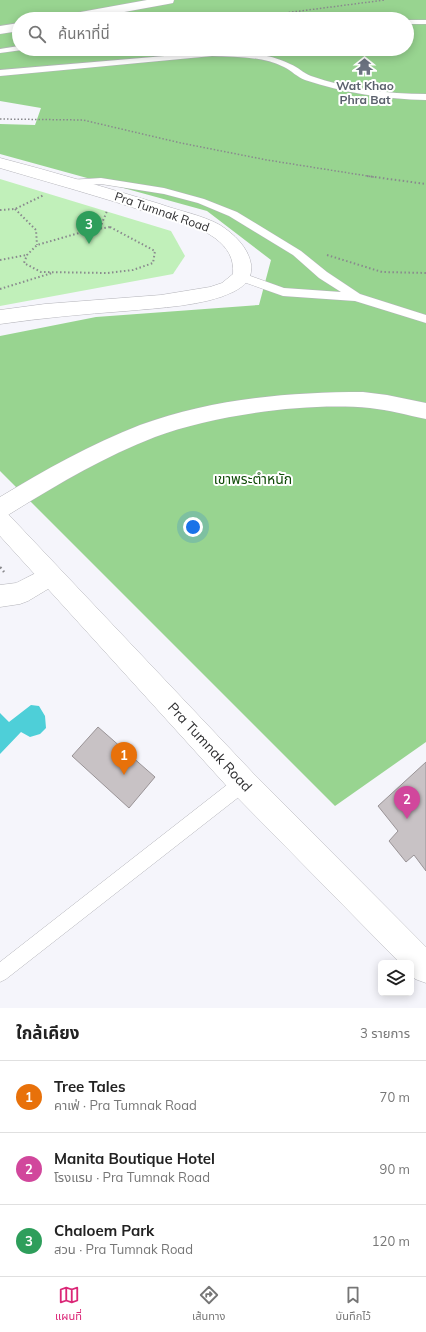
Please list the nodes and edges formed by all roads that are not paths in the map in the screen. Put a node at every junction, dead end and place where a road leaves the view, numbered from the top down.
1 (168, 0) edge
2 (102, 12) edge
3 (414, 22) edge
4 (426, 22) edge
5 (12, 28) edge
6 (0, 30) edge
7 (12, 49) edge
8 (0, 51) edge
9 (190, 56) edge
10 (250, 56) edge
11 (0, 73) edge
12 (426, 98) edge
13 (0, 163) edge
14 (70, 183) junction
15 (242, 278) junction
16 (356, 297) junction
17 (0, 317) edge
18 (426, 320) edge
19 (426, 411) edge
20 (0, 508) edge
21 (0, 521) edge
22 (50, 576) junction
23 (0, 596) edge
24 (243, 783) junction
25 (426, 968) edge
26 (0, 973) edge

1 - 2 street
3 - 4 lane
5 - 6 street
7 - 8 lane
9 - 11 lane
10 - 12 lane
13 - 14 street, Pra Tumnak Road
14 - 15 street, Pra Tumnak Road
14 - 16 lane
15 - 16 lane
15 - 17 street
16 - 18 lane
19 - 20 street
21 - 22 street, Pra Tumnak Road
22 - 23 street
22 - 24 street, Pra Tumnak Road
24 - 25 street, Pra Tumnak Road
24 - 26 lane

